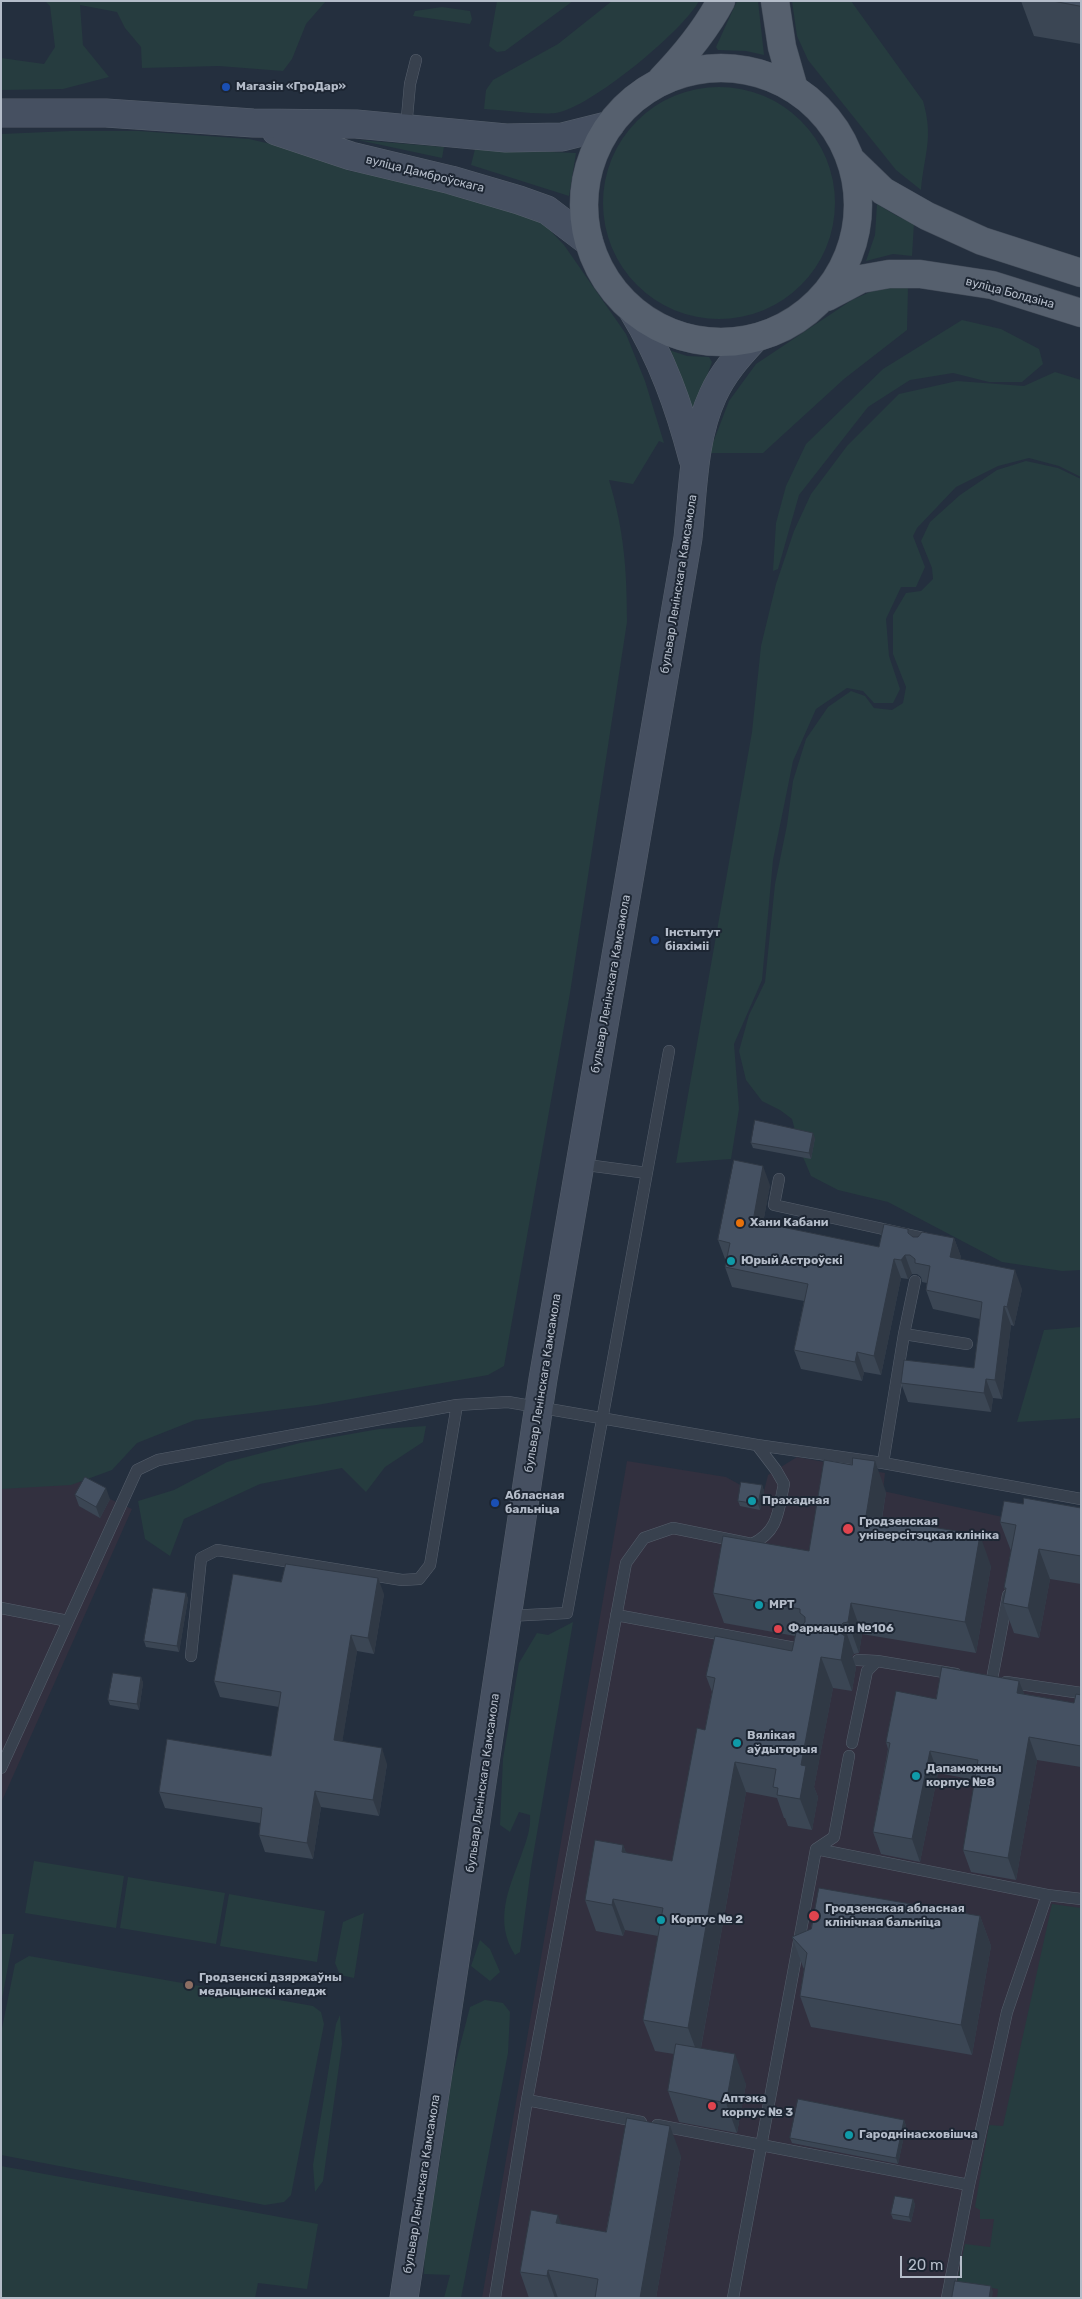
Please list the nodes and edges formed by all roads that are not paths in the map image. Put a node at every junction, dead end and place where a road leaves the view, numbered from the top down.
1 (721, 1) edge
2 (775, 1) edge
3 (416, 60) dead end
4 (658, 83) junction
5 (794, 88) junction
6 (1, 114) edge
7 (253, 123) junction
8 (356, 124) junction
9 (610, 125) junction
10 (406, 128) junction
11 (355, 156) junction
12 (852, 161) junction
13 (589, 242) junction
14 (1081, 273) edge
15 (823, 298) junction
16 (633, 311) junction
17 (1081, 313) edge
18 (754, 339) junction
19 (696, 470) junction
20 (669, 1050) dead end
21 (579, 1164) junction
22 (647, 1173) junction
23 (779, 1179) dead end
24 (922, 1249) edge
25 (915, 1281) edge
26 (904, 1334) junction
27 (967, 1344) dead end
28 (457, 1405) junction
29 (539, 1407) junction
30 (602, 1420) junction
31 (757, 1446) junction
32 (883, 1463) junction
33 (1081, 1499) edge
34 (1009, 1587) edge
35 (1, 1608) edge
36 (616, 1615) junction
37 (508, 1616) junction
38 (68, 1621) junction
39 (810, 1651) edge
40 (191, 1656) dead end
41 (858, 1660) dead end
42 (878, 1661) junction
43 (963, 1675) edge
44 (1081, 1693) edge
45 (852, 1744) dead end
46 (849, 1756) dead end
47 (1, 1768) edge
48 (816, 1849) junction
49 (1047, 1895) junction
50 (1081, 1900) edge
51 (527, 2100) junction
52 (760, 2146) junction
53 (969, 2185) junction
54 (404, 2298) edge
55 (495, 2298) edge
56 (734, 2298) edge
57 (948, 2298) edge

1 - 4 main road
2 - 5 main road
3 - 10 lane
4 - 5 main road
4 - 9 main road
5 - 12 main road
6 - 7 street, вуліца Дамброўскага
7 - 8 street, вуліца Дамброўскага
7 - 11 street, вуліца Дамброўскага
8 - 10 street, вуліца Дамброўскага
8 - 11 street
9 - 10 street, вуліца Дамброўскага
9 - 13 main road
11 - 13 street, вуліца Дамброўскага
12 - 14 main road
12 - 15 main road
13 - 16 main road
15 - 17 main road, вуліца Болдзіна
15 - 18 main road
16 - 18 main road
16 - 19 street, бульвар Ленінскага Камсамола
18 - 19 street, бульвар Ленінскага Камсамола
19 - 21 street, бульвар Ленінскага Камсамола
20 - 22 lane
21 - 22 lane
21 - 29 street, бульвар Ленінскага Камсамола
22 - 30 lane
23 - 24 lane
25 - 26 lane
26 - 27 lane
26 - 32 lane
28 - 29 lane
28 - 38 lane
28 - 40 lane
29 - 30 lane
29 - 37 street, бульвар Ленінскага Камсамола
30 - 31 lane
30 - 37 lane
31 - 32 lane
31 - 36 lane
32 - 33 lane
34 - 44 lane
35 - 38 lane
36 - 39 lane
36 - 51 lane
37 - 54 street, бульвар Ленінскага Камсамола
38 - 47 lane
41 - 42 lane
42 - 43 lane
42 - 45 lane
46 - 48 lane
48 - 49 lane
48 - 52 lane
49 - 50 lane
49 - 53 lane
51 - 52 lane
51 - 55 lane
52 - 53 lane
52 - 56 lane
53 - 57 lane

